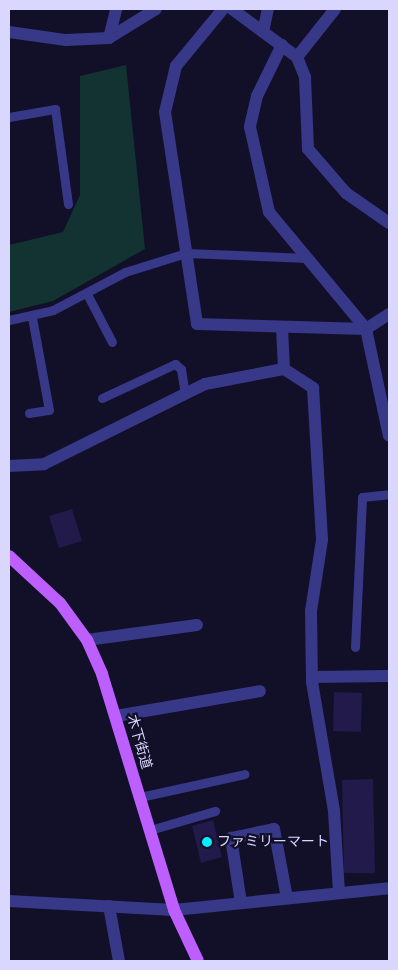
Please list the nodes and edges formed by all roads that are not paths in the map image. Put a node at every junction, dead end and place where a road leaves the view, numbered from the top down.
1 (116, 9) edge
2 (156, 9) edge
3 (224, 9) edge
4 (232, 9) edge
5 (268, 9) edge
6 (335, 9) edge
7 (9, 32) edge
8 (263, 32) junction
9 (109, 38) junction
10 (282, 45) junction
11 (297, 57) junction
12 (9, 117) edge
13 (68, 204) dead end
14 (389, 223) edge
15 (186, 253) junction
16 (308, 258) junction
17 (87, 294) junction
18 (389, 314) edge
19 (32, 317) junction
20 (9, 320) edge
21 (282, 328) junction
22 (366, 329) junction
23 (112, 342) dead end
24 (284, 369) junction
25 (185, 394) junction
26 (102, 398) dead end
27 (28, 413) dead end
28 (388, 421) edge
29 (389, 436) edge
30 (9, 466) edge
31 (389, 494) edge
32 (9, 556) edge
33 (197, 625) dead end
34 (87, 640) junction
35 (355, 647) dead end
36 (389, 676) edge
37 (312, 677) junction
38 (260, 691) dead end
39 (116, 716) junction
40 (245, 774) dead end
41 (140, 797) junction
42 (215, 811) dead end
43 (150, 830) junction
44 (389, 888) edge
45 (338, 892) junction
46 (287, 898) junction
47 (9, 901) edge
48 (242, 903) junction
49 (109, 906) junction
50 (174, 910) junction
51 (119, 961) edge
52 (198, 961) edge

1 - 9 street
2 - 9 street
3 - 15 street
4 - 8 street
5 - 8 street
6 - 11 street
7 - 9 street
8 - 10 street
10 - 11 street
10 - 16 street
11 - 14 street
12 - 13 lane
15 - 16 lane
15 - 17 lane
15 - 21 street
16 - 22 street
17 - 19 lane
17 - 23 lane
18 - 22 street
19 - 20 lane
19 - 27 lane
21 - 22 street
21 - 24 street
22 - 28 street
24 - 25 street
24 - 37 street
25 - 26 lane
25 - 30 street
28 - 29 street
31 - 35 lane
32 - 34 main road, 木下街道
33 - 34 street
34 - 39 main road, 木下街道
36 - 37 street
37 - 45 street
38 - 39 street
39 - 41 main road, 木下街道
40 - 41 lane
41 - 43 main road, 木下街道
42 - 43 lane
43 - 50 main road, 木下街道
44 - 45 street
45 - 46 street
46 - 48 street
46 - 48 street
47 - 49 street
48 - 50 street
49 - 50 street
49 - 51 street
50 - 52 main road, 木下街道

